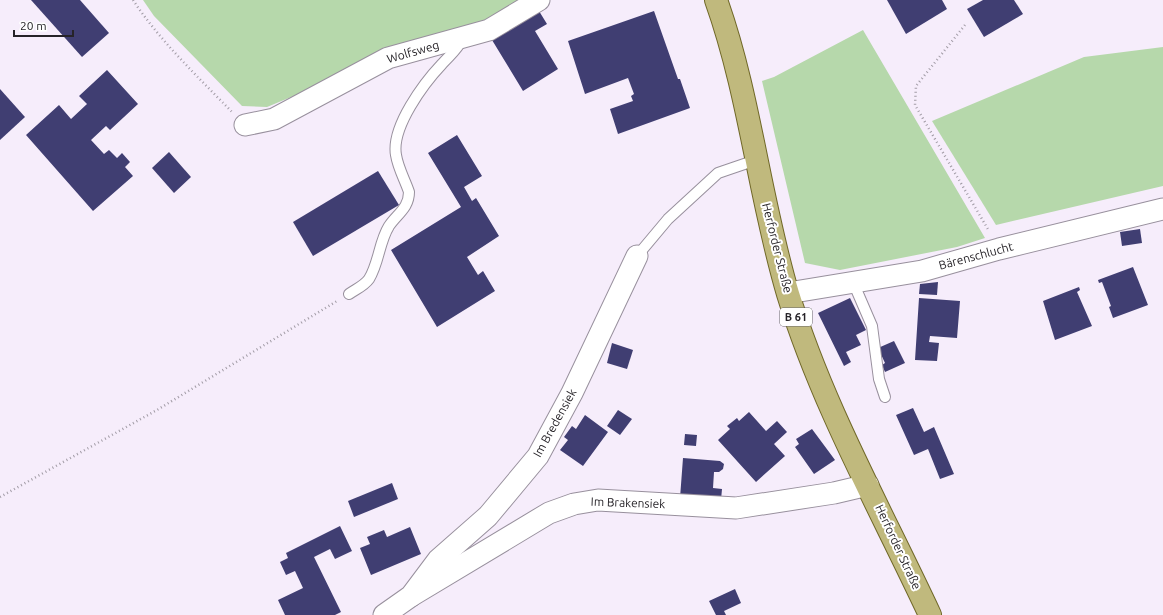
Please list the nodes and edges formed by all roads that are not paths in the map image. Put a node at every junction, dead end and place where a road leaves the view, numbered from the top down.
1 (539, 0) edge
2 (716, 0) edge
3 (464, 38) junction
4 (245, 125) road end
5 (756, 160) junction
6 (1163, 210) edge
7 (637, 256) joint
8 (853, 282) junction
9 (788, 293) junction
10 (349, 294) road end
11 (885, 397) dead end
12 (868, 485) junction
13 (411, 596) junction
14 (384, 615) edge
15 (930, 615) edge

1 - 3 street, Wolfsweg
2 - 5 main road, Herforder Straße / B 61
3 - 4 street, Wolfsweg
3 - 10 lane
5 - 7 lane
5 - 9 main road, Herforder Straße / B 61
6 - 8 street, Bärenschlucht
7 - 13 street, Im Bredensiek
8 - 9 street, Bärenschlucht
8 - 11 lane
9 - 12 main road, Herforder Straße / B 61
12 - 13 street, Im Brakensiek
12 - 15 main road, Herforder Straße / B 61
13 - 14 street, Im Bredensiek

